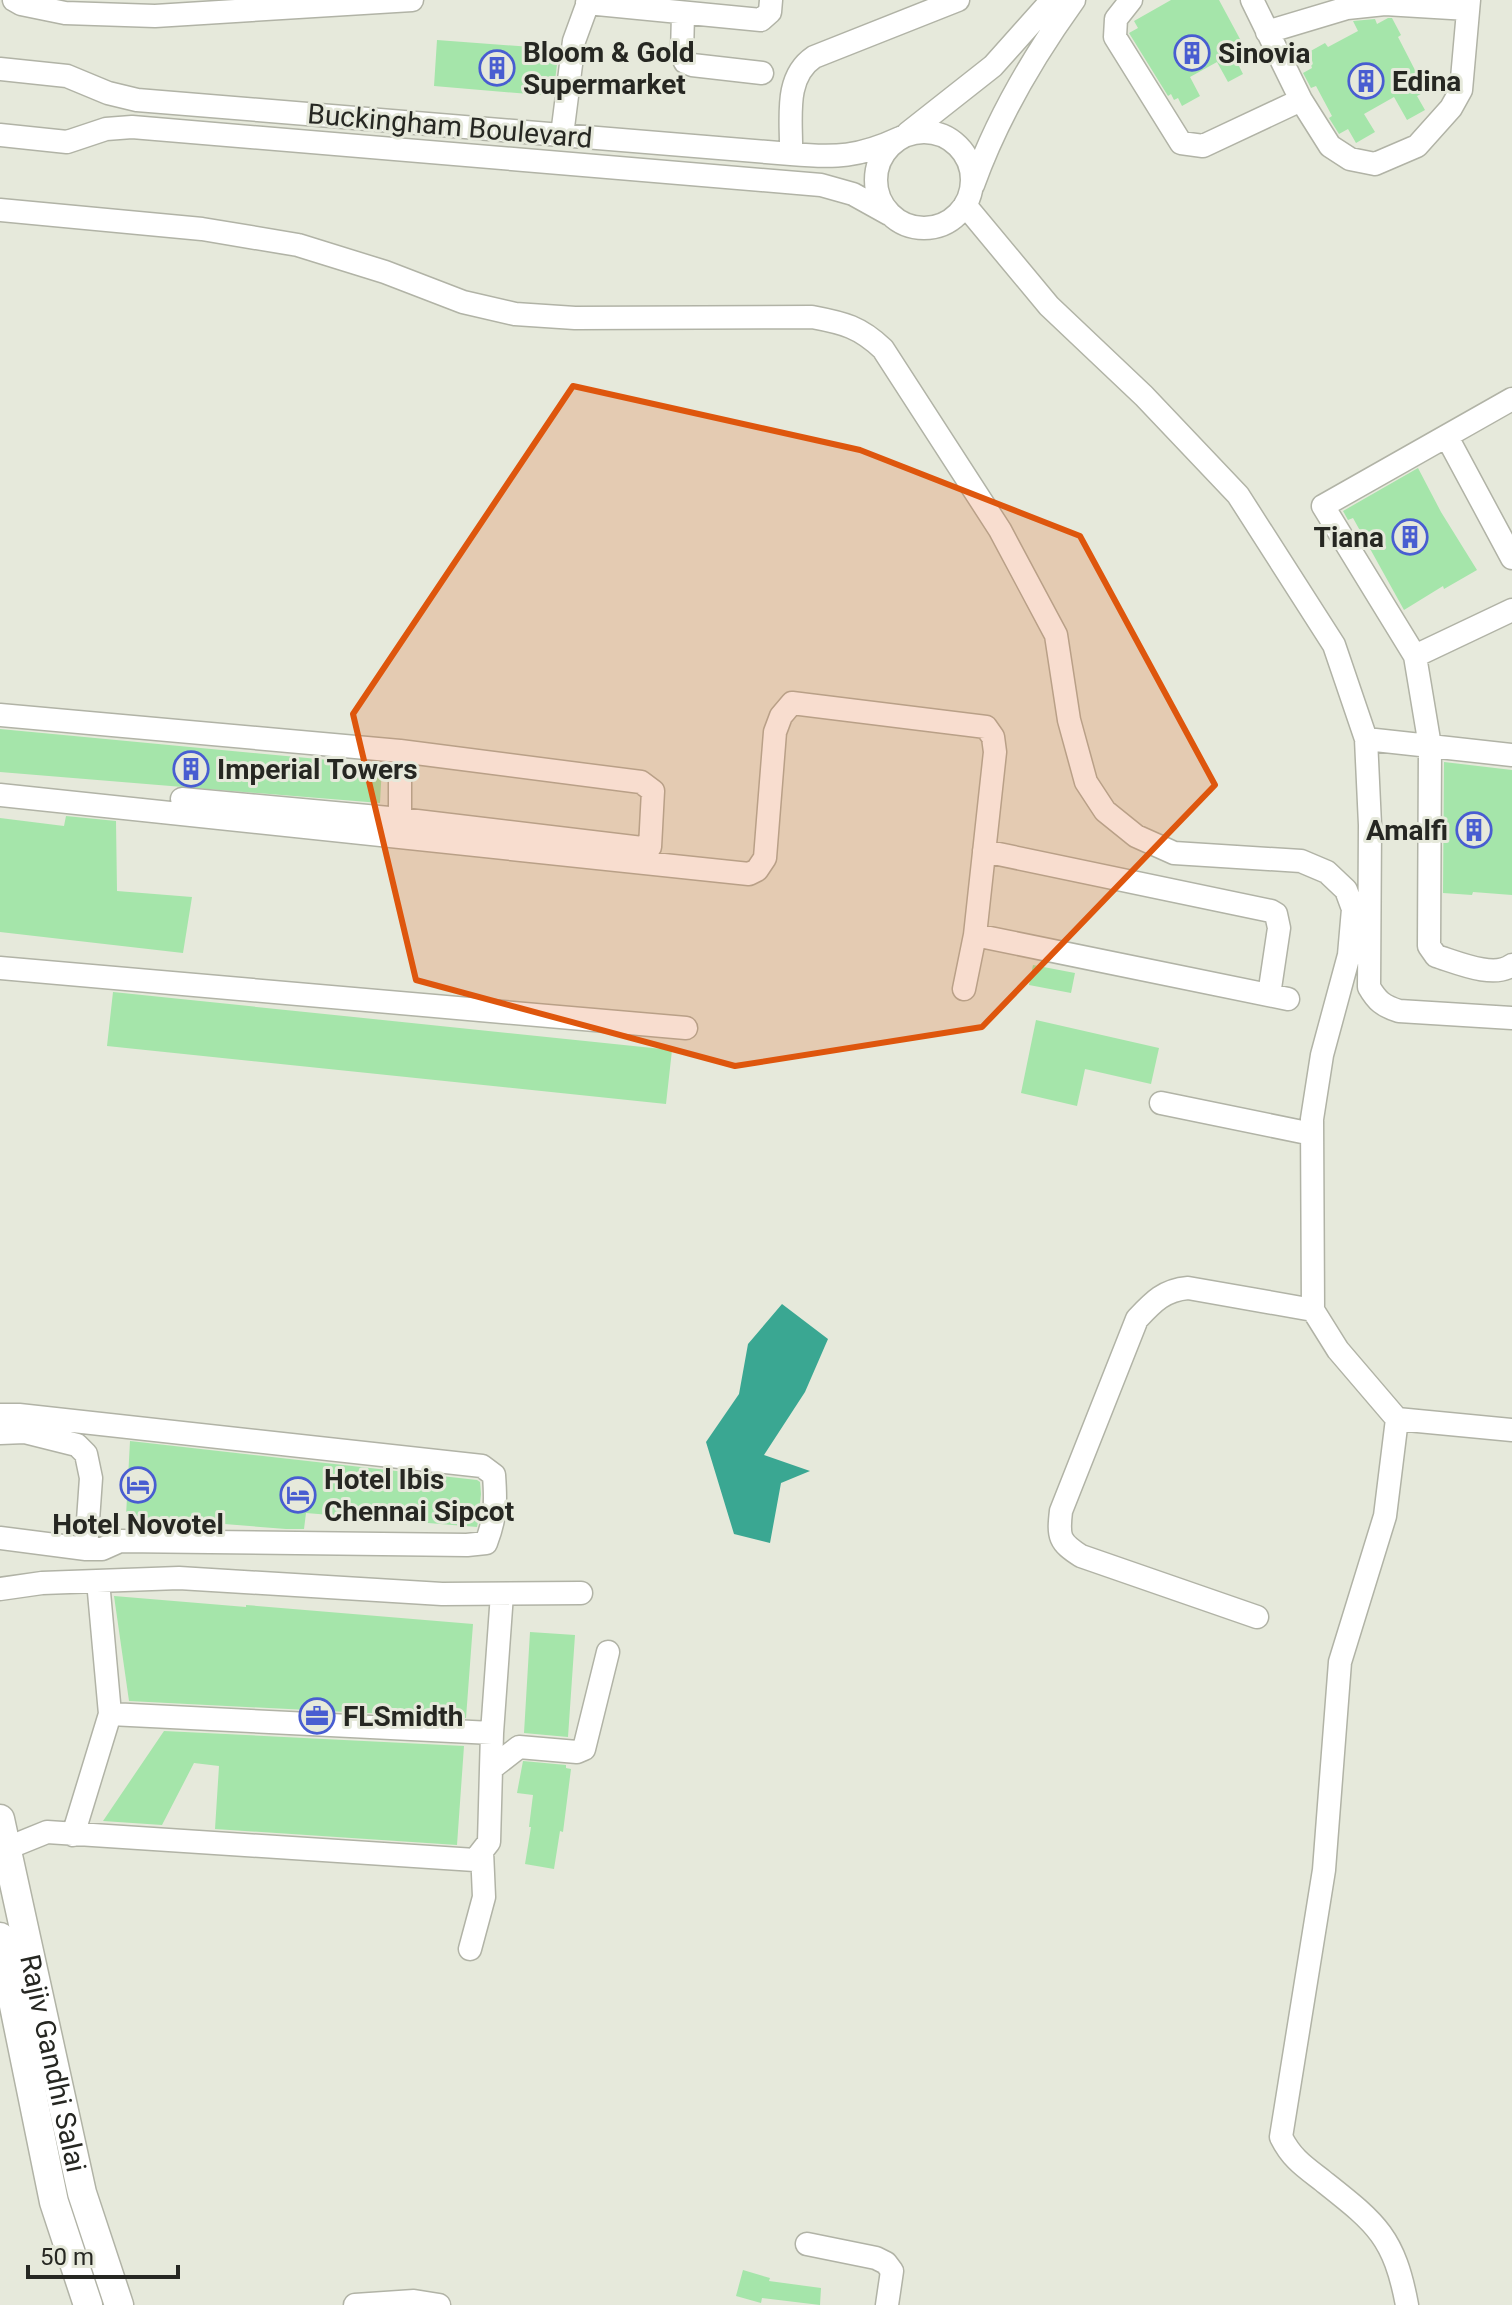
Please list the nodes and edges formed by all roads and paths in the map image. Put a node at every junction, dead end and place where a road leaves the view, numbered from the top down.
1 (14, 0) edge
2 (412, 0) edge
3 (771, 0) edge
4 (958, 0) edge
5 (1052, 0) edge
6 (1074, 0) edge
7 (1131, 0) edge
8 (1252, 0) edge
9 (588, 1) edge
10 (1468, 5) edge
11 (683, 13) junction
12 (1267, 32) junction
13 (0, 69) edge
14 (762, 73) dead end
15 (123, 97) junction
16 (1301, 100) junction
17 (450, 126) junction
18 (120, 127) junction
19 (0, 135) edge
20 (562, 135) junction
21 (902, 137) junction
22 (447, 154) junction
23 (791, 154) junction
24 (968, 199) junction
25 (0, 210) edge
26 (889, 214) junction
27 (1512, 399) edge
28 (1447, 437) junction
29 (1512, 558) edge
30 (1512, 610) edge
31 (1415, 656) junction
32 (0, 715) edge
33 (1366, 739) junction
34 (1430, 746) junction
35 (400, 751) junction
36 (1512, 755) edge
37 (0, 783) edge
38 (0, 795) edge
39 (400, 819) junction
40 (984, 851) junction
41 (975, 935) junction
42 (1512, 965) edge
43 (0, 968) edge
44 (964, 989) dead end
45 (1512, 1018) edge
46 (686, 1028) dead end
47 (1161, 1103) dead end
48 (1312, 1134) junction
49 (1313, 1310) junction
50 (0, 1415) edge
51 (1397, 1419) junction
52 (1512, 1430) edge
53 (0, 1433) edge
54 (0, 1538) edge
55 (86, 1549) junction
56 (98, 1581) junction
57 (0, 1589) edge
58 (581, 1593) dead end
59 (502, 1594) junction
60 (1257, 1617) dead end
61 (608, 1652) dead end
62 (110, 1714) junction
63 (492, 1733) junction
64 (492, 1768) junction
65 (0, 1819) edge
66 (73, 1835) junction
67 (2, 1850) edge
68 (482, 1851) junction
69 (0, 1937) edge
70 (470, 1949) dead end
71 (807, 2244) dead end
72 (88, 2305) edge
73 (119, 2305) edge
74 (355, 2305) edge
75 (439, 2305) edge
76 (887, 2305) edge
77 (1407, 2305) edge

1 - 2 street
3 - 11 street
4 - 23 street
5 - 21 street, Buckingham Boulevard
6 - 24 street
7 - 16 street
8 - 12 street
9 - 11 street
9 - 20 street
10 - 12 street
10 - 16 street
11 - 14 street
12 - 16 street
13 - 15 street, Buckingham Boulevard
15 - 17 street, Buckingham Boulevard
15 - 18 street
17 - 20 street, Buckingham Boulevard
17 - 22 street
18 - 19 street, Buckingham Boulevard
18 - 22 street, Buckingham Boulevard
20 - 23 street, Buckingham Boulevard
21 - 23 street, Buckingham Boulevard
21 - 24 street, Buckingham Boulevard
21 - 26 street, Buckingham Boulevard
22 - 26 street, Buckingham Boulevard
24 - 26 street, Buckingham Boulevard
24 - 33 street
25 - 48 street
27 - 28 street
28 - 29 street
28 - 31 street
30 - 31 street
31 - 34 street
32 - 35 street
33 - 34 street
33 - 45 street
34 - 36 street
34 - 42 street
35 - 39 street
35 - 39 street
37 - 39 street
38 - 40 street
40 - 41 street
40 - 41 street
41 - 44 street
43 - 46 street
47 - 48 street
48 - 49 street
49 - 51 street
49 - 60 street
50 - 55 street
51 - 52 street
51 - 77 street
53 - 55 street
54 - 55 street
56 - 57 street
56 - 59 street
56 - 62 street
58 - 59 street
59 - 63 street
61 - 64 street
62 - 63 street
62 - 66 street
63 - 64 street
64 - 68 street
65 - 67 main road, Rajiv Gandhi Salai
66 - 67 street
66 - 68 street
67 - 73 main road, Rajiv Gandhi Salai
68 - 70 street
69 - 72 main road, Rajiv Gandhi Salai
71 - 76 street
74 - 75 street

